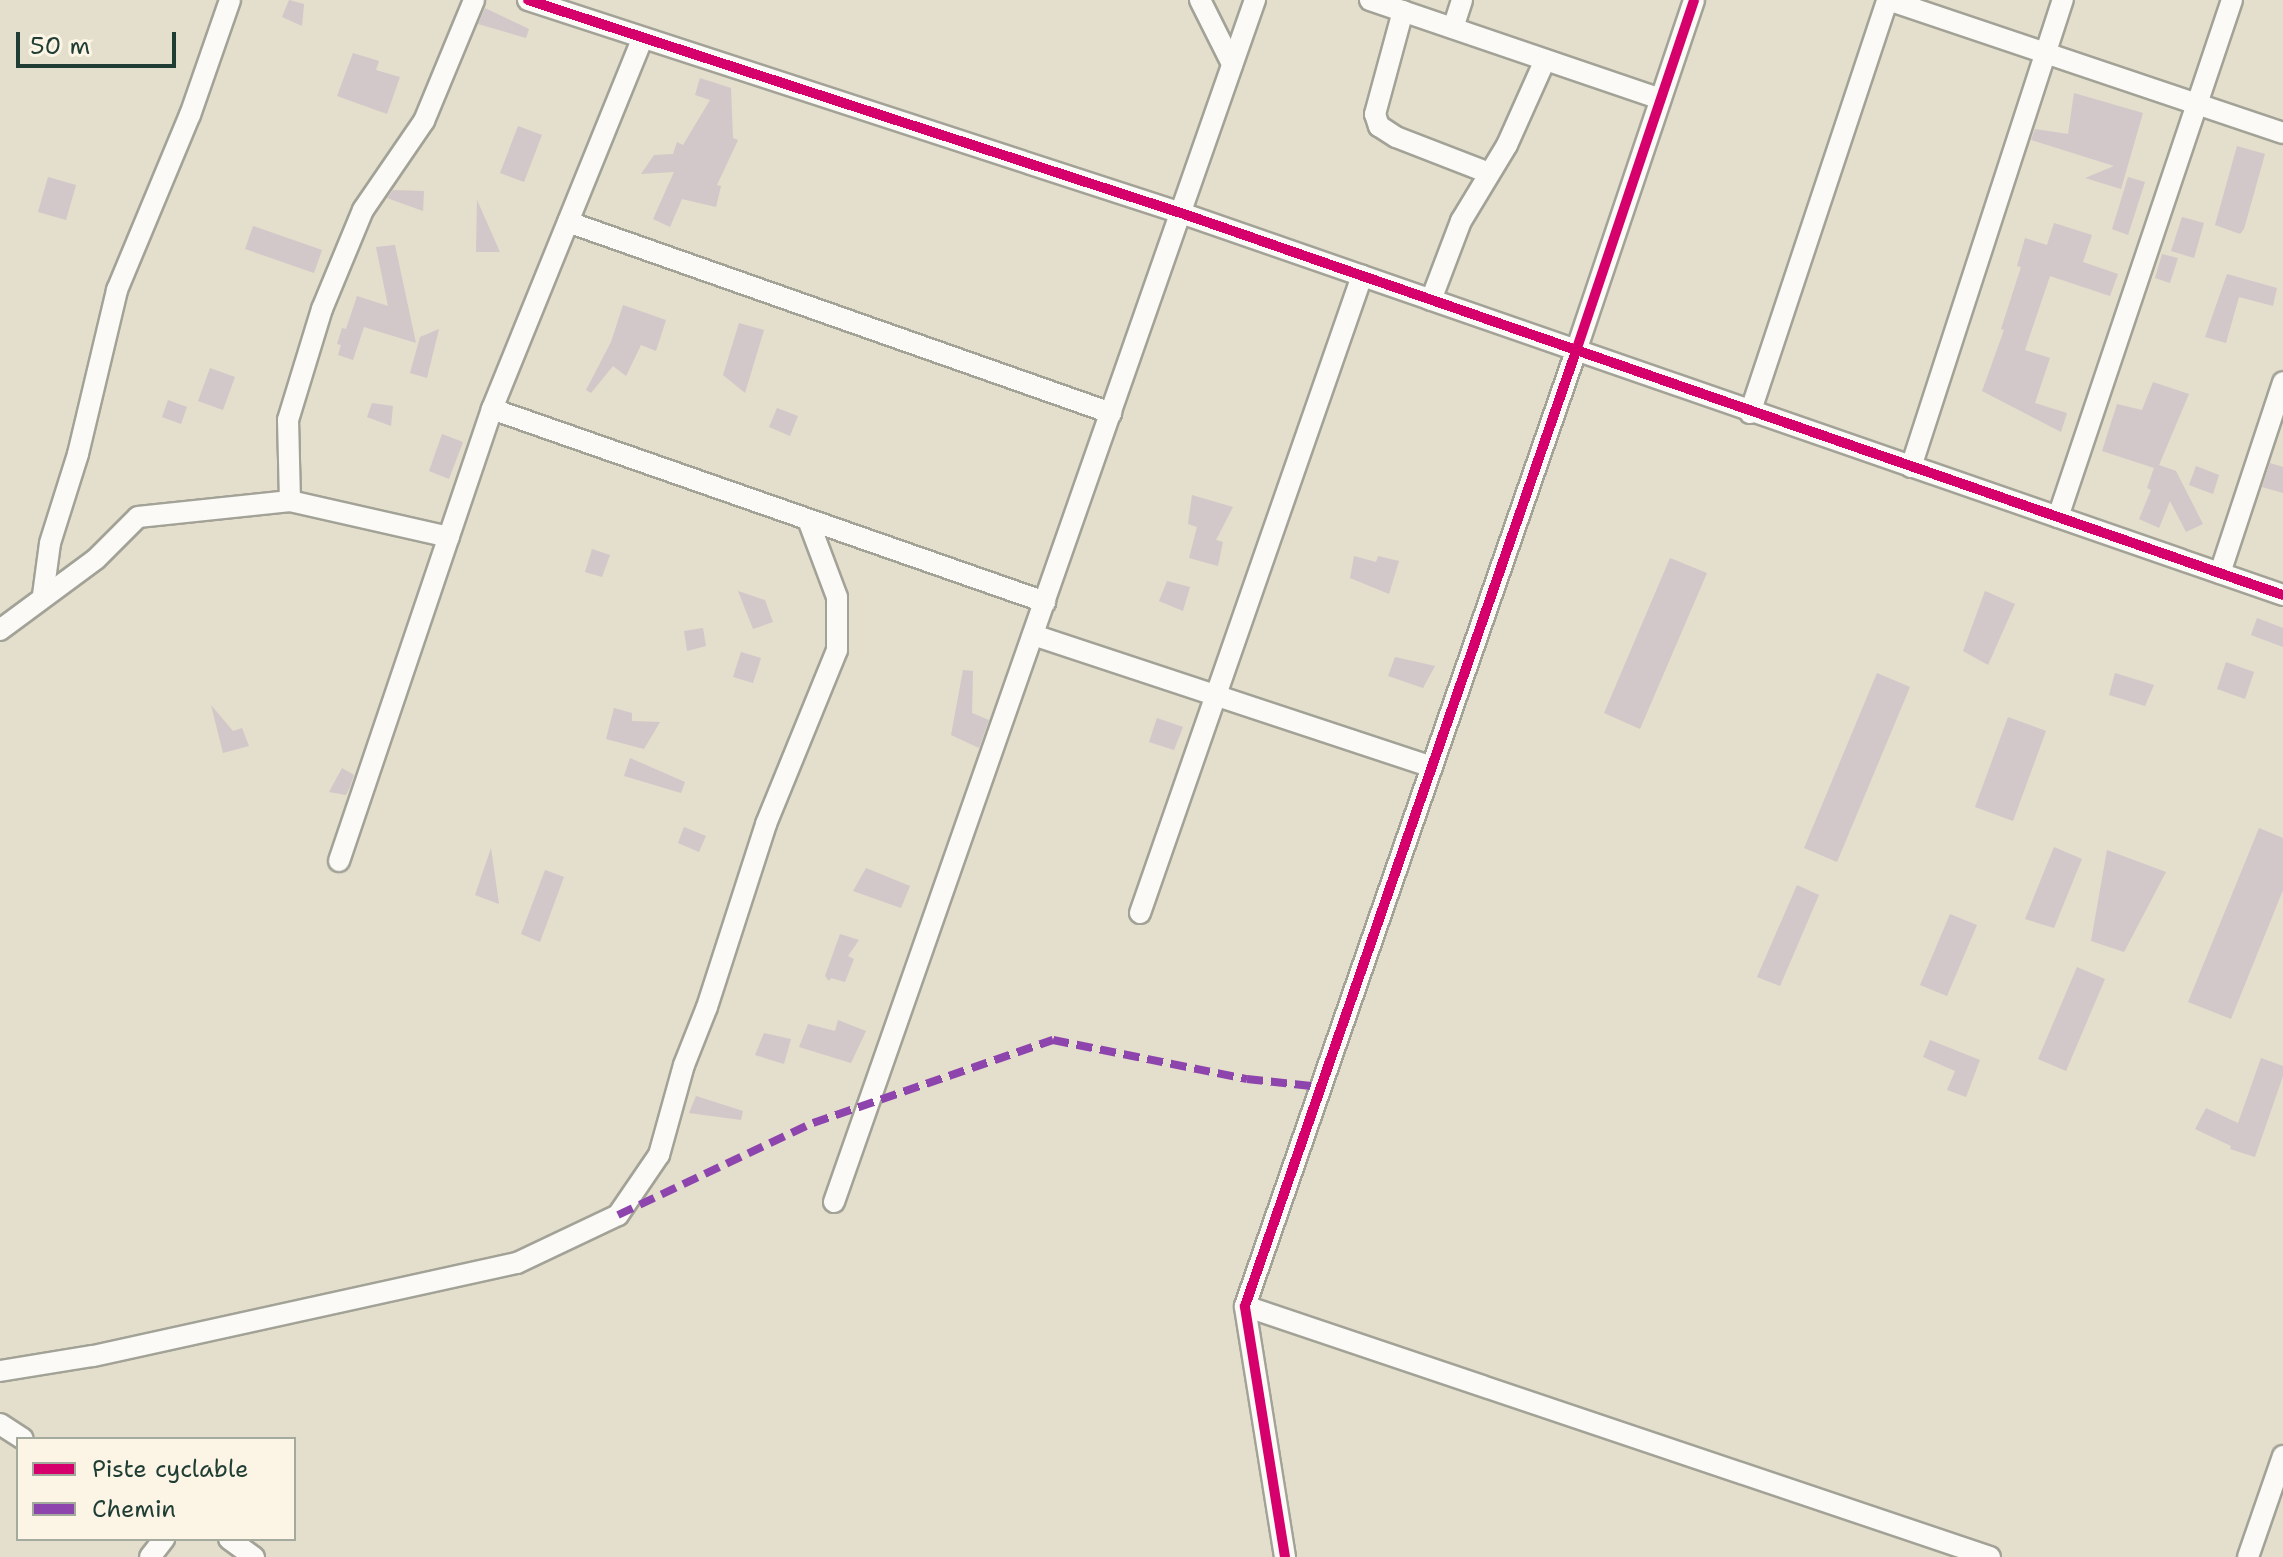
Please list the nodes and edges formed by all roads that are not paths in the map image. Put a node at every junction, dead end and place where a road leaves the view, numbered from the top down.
1 (230, 0) edge
2 (474, 0) edge
3 (528, 0) edge
4 (1200, 0) edge
5 (1255, 0) edge
6 (1370, 0) edge
7 (1462, 0) edge
8 (1694, 0) edge
9 (1887, 0) edge
10 (2063, 0) edge
11 (2232, 0) edge
12 (1403, 11) junction
13 (1453, 28) junction
14 (642, 39) junction
15 (2046, 53) junction
16 (1545, 60) junction
17 (1232, 64) junction
18 (1661, 99) junction
19 (2197, 104) junction
20 (2283, 133) edge
21 (1489, 173) junction
22 (1181, 213) junction
23 (568, 222) junction
24 (1362, 276) junction
25 (1431, 300) junction
26 (1576, 351) junction
27 (2283, 382) edge
28 (492, 409) junction
29 (1111, 413) junction
30 (1750, 413) junction
31 (1911, 467) junction
32 (290, 501) junction
33 (2058, 517) junction
34 (808, 520) junction
35 (449, 537) junction
36 (2220, 573) junction
37 (43, 595) junction
38 (2283, 595) edge
39 (1045, 602) junction
40 (0, 630) edge
41 (1033, 635) junction
42 (1215, 695) junction
43 (1432, 767) junction
44 (339, 861) dead end
45 (1140, 913) dead end
46 (834, 1202) dead end
47 (1245, 1306) junction
48 (0, 1371) edge
49 (0, 1424) edge
50 (20, 1437) edge
51 (2283, 1456) edge
52 (162, 1541) edge
53 (232, 1541) edge
54 (150, 1557) edge
55 (254, 1557) edge
56 (1285, 1557) edge
57 (1990, 1557) edge
58 (2248, 1557) edge

1 - 37 street
2 - 32 street
3 - 14 street
4 - 17 street
5 - 17 street
6 - 12 street
7 - 13 street
8 - 18 street
9 - 15 street
9 - 30 street
10 - 15 street
11 - 19 street
12 - 13 street
12 - 21 street
13 - 16 street
14 - 22 street
14 - 23 street
15 - 19 street
15 - 31 street
16 - 18 street
16 - 21 street
17 - 22 street
18 - 26 street
19 - 20 street
19 - 33 street
21 - 25 street
22 - 24 street
22 - 29 street
23 - 28 street
23 - 29 street
24 - 25 street
24 - 42 street
25 - 26 street
26 - 30 street
26 - 43 street
27 - 36 street
28 - 34 street
28 - 35 street
29 - 39 street
30 - 31 street
31 - 33 street
32 - 35 street
32 - 37 street
33 - 36 street
34 - 39 street
34 - 48 street
35 - 44 street
36 - 38 street
37 - 40 street
39 - 41 street
41 - 42 street
41 - 46 street
42 - 43 street
42 - 45 street
43 - 47 street
47 - 56 street
47 - 57 street
49 - 50 street
51 - 58 street
52 - 54 street
53 - 55 street

